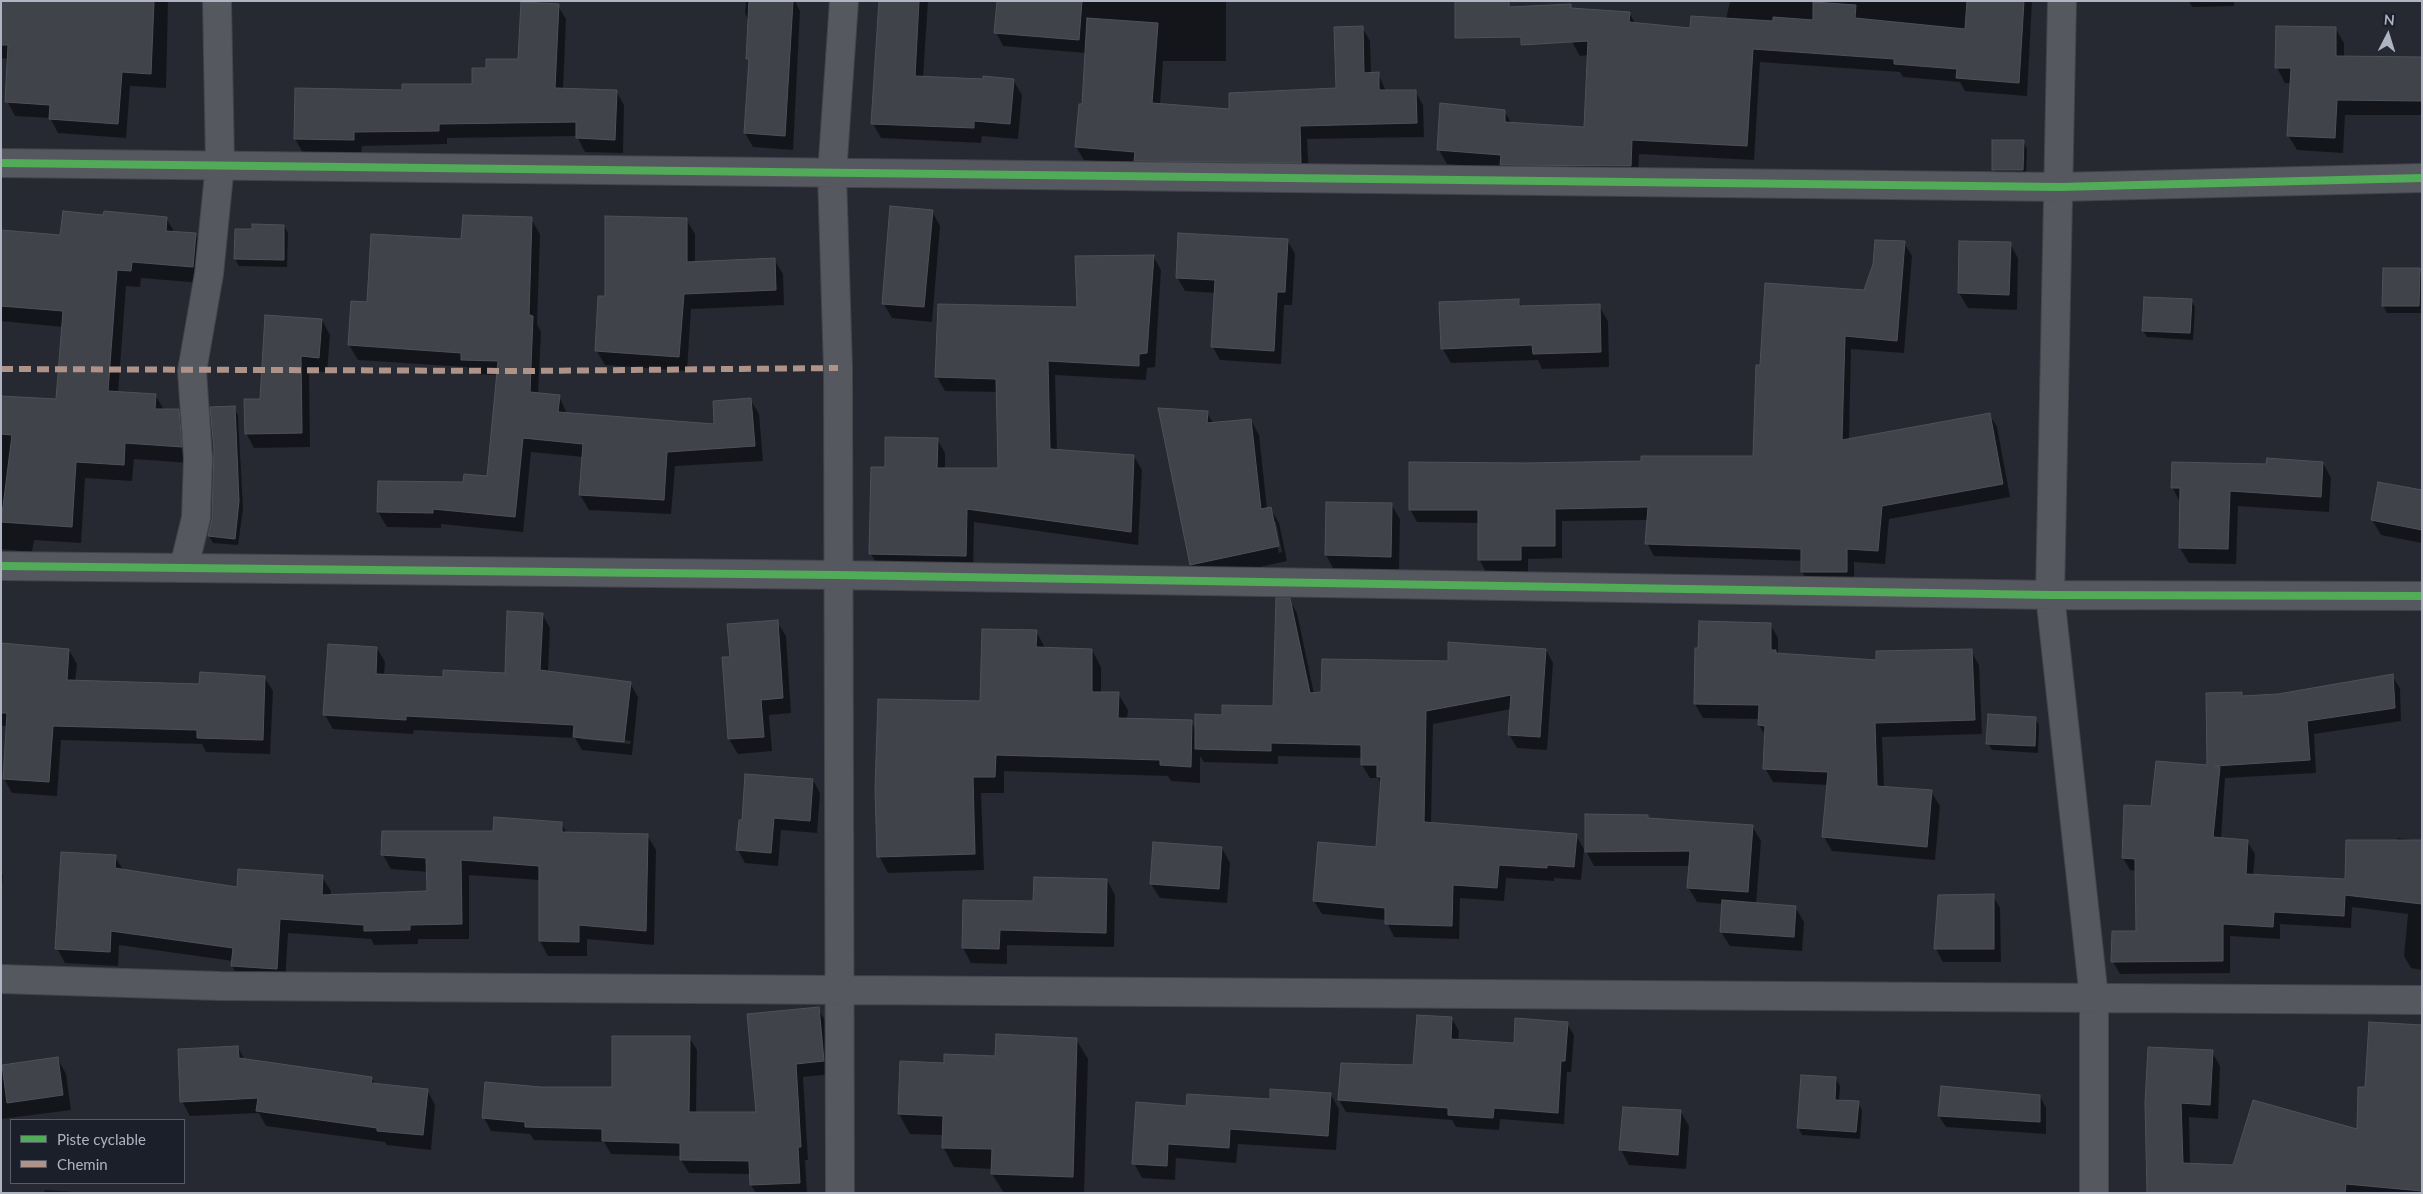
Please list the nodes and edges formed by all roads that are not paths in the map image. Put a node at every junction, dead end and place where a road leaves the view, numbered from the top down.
1 (217, 1) edge
2 (844, 1) edge
3 (2062, 1) edge
4 (1, 163) edge
5 (220, 164) junction
6 (832, 174) junction
7 (2422, 178) edge
8 (2059, 186) junction
9 (1, 566) edge
10 (184, 567) junction
11 (838, 575) junction
12 (2050, 595) junction
13 (2422, 596) edge
14 (1, 979) edge
15 (838, 992) junction
16 (2094, 998) junction
17 (2422, 1000) edge
18 (840, 1193) edge
19 (2094, 1193) edge

1 - 5 street
2 - 6 street
3 - 8 street
4 - 5 street
5 - 6 street
5 - 10 street
6 - 8 street
6 - 11 street
7 - 8 street
8 - 12 street
9 - 10 street
10 - 11 street
11 - 12 street
11 - 15 street
12 - 13 street
12 - 16 street
14 - 15 street
15 - 16 street
15 - 18 street
16 - 17 street
16 - 19 street

